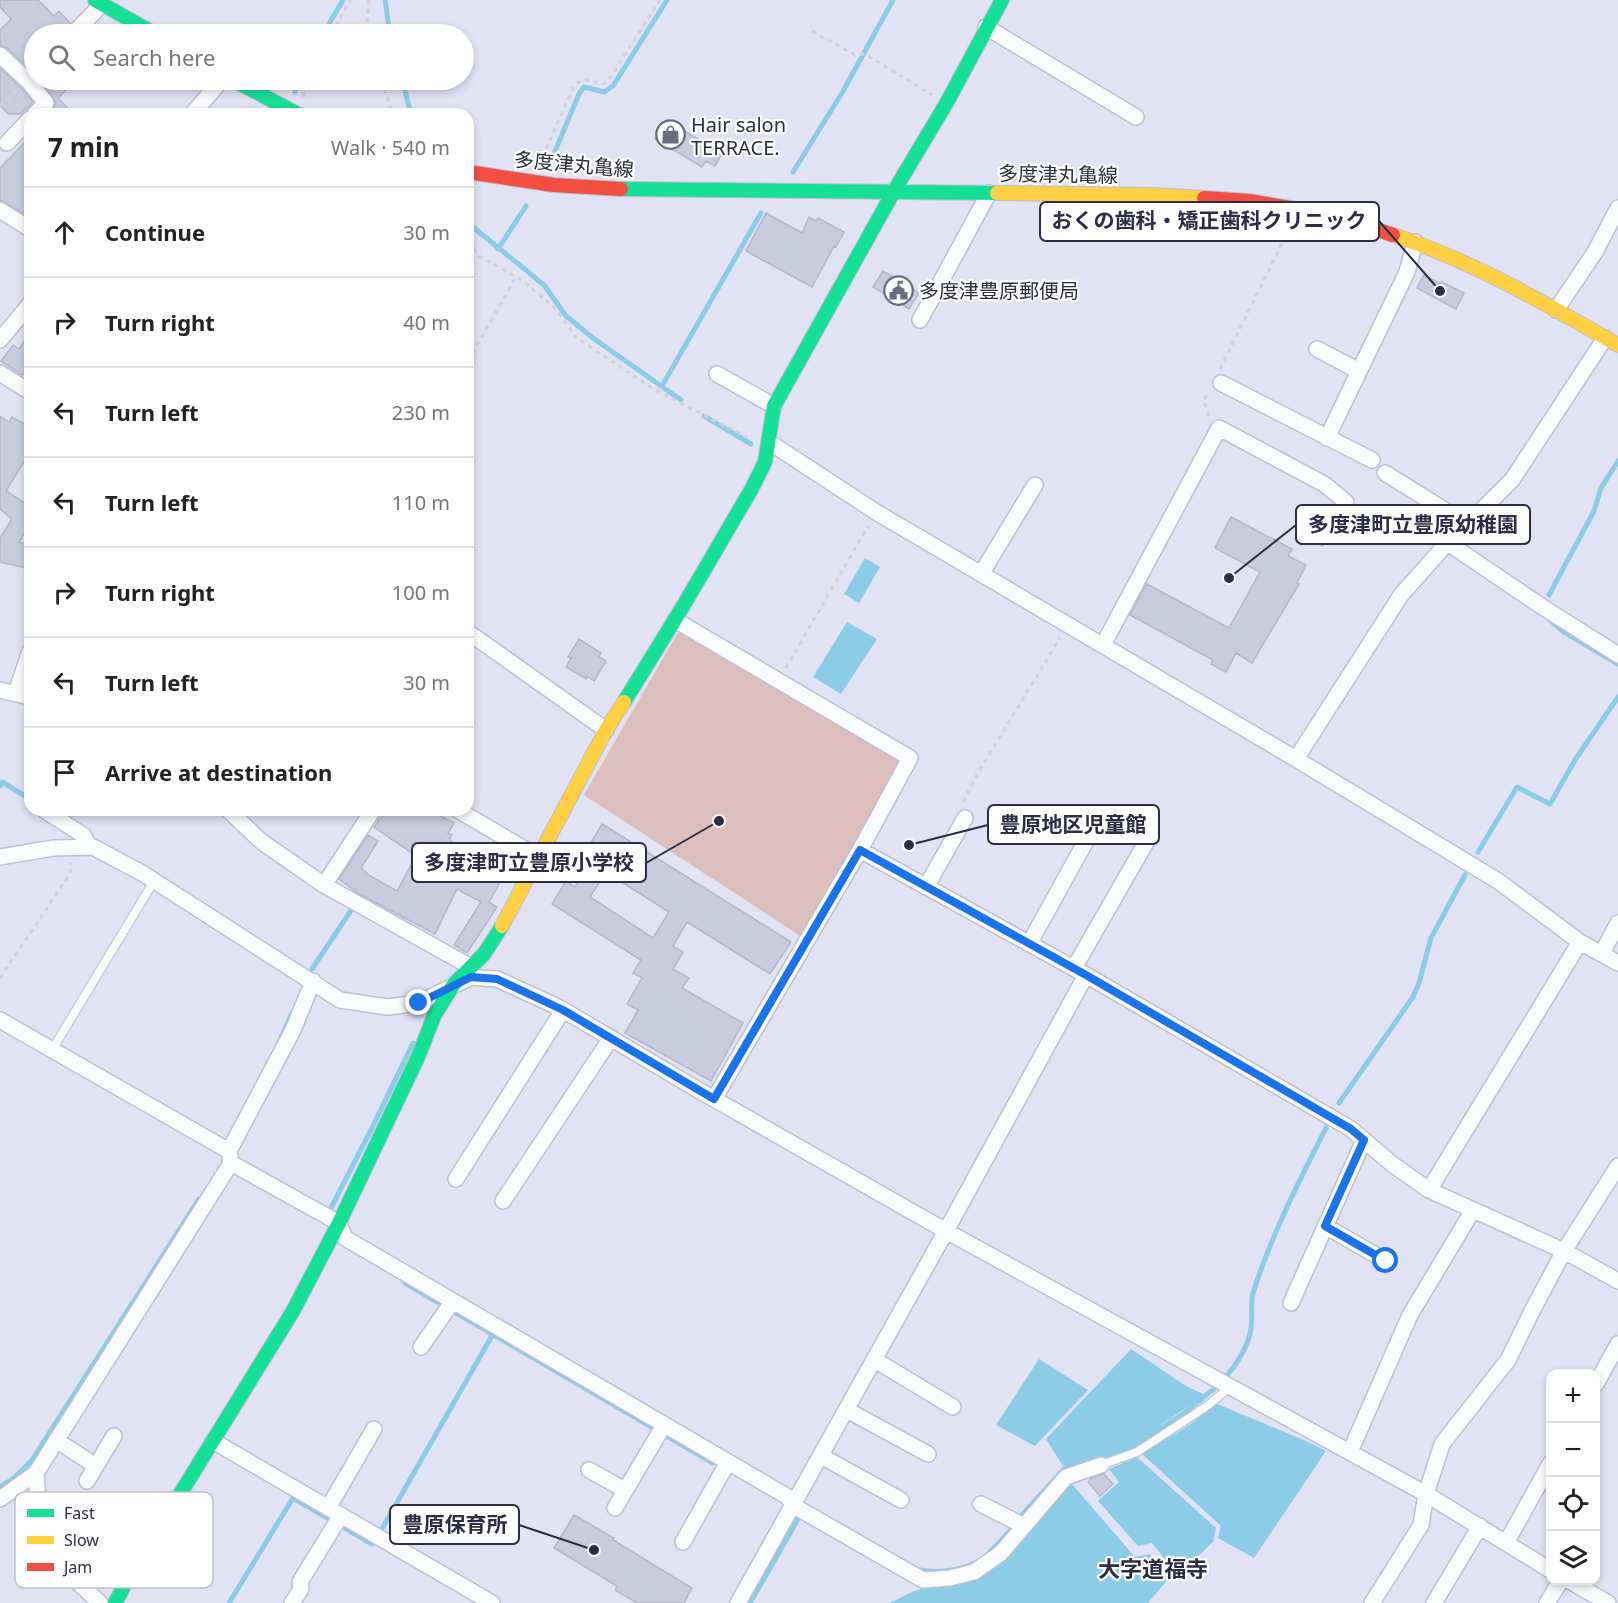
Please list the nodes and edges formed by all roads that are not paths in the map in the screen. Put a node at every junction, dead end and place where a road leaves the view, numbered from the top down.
1 (1002, 0) edge
2 (98, 2) edge
3 (81, 24) edge
4 (137, 24) edge
5 (986, 27) junction
6 (0, 55) edge
7 (24, 74) edge
8 (37, 90) edge
9 (213, 90) edge
10 (250, 90) edge
11 (41, 108) edge
12 (197, 108) edge
13 (285, 108) edge
14 (1136, 117) dead end
15 (24, 125) edge
16 (7, 143) dead end
17 (474, 173) edge
18 (894, 192) junction
19 (989, 193) junction
20 (1618, 208) edge
21 (0, 210) edge
22 (24, 226) edge
23 (1415, 242) junction
24 (1556, 310) junction
25 (24, 311) edge
26 (920, 320) dead end
27 (0, 340) edge
28 (1611, 342) edge
29 (1317, 349) dead end
30 (1359, 371) junction
31 (0, 373) edge
32 (717, 374) dead end
33 (1215, 384) road end
34 (24, 388) edge
35 (774, 406) junction
36 (1327, 438) junction
37 (768, 446) junction
38 (1372, 460) dead end
39 (1385, 473) dead end
40 (1035, 485) dead end
41 (1346, 502) dead end
42 (1467, 524) junction
43 (1448, 543) junction
44 (981, 574) junction
45 (675, 620) junction
46 (474, 636) edge
47 (1103, 645) junction
48 (1618, 655) edge
49 (0, 690) edge
50 (23, 695) edge
51 (606, 729) junction
52 (1296, 759) junction
53 (53, 816) edge
54 (234, 816) edge
55 (369, 816) edge
56 (468, 816) edge
57 (965, 818) road end
58 (1148, 839) dead end
59 (1086, 841) dead end
60 (84, 847) junction
61 (860, 850) junction
62 (0, 857) edge
63 (538, 857) junction
64 (154, 880) junction
65 (324, 885) junction
66 (926, 887) junction
67 (1618, 923) edge
68 (1580, 942) junction
69 (1029, 944) junction
70 (1602, 953) junction
71 (1618, 963) edge
72 (471, 968) junction
73 (1080, 971) junction
74 (313, 981) junction
75 (454, 984) junction
76 (563, 1010) junction
77 (0, 1020) edge
78 (611, 1038) junction
79 (52, 1050) junction
80 (714, 1099) junction
81 (1364, 1140) junction
82 (230, 1157) junction
83 (1618, 1166) edge
84 (456, 1179) dead end
85 (1429, 1190) junction
86 (503, 1201) dead end
87 (1473, 1210) junction
88 (339, 1223) junction
89 (1325, 1226) junction
90 (946, 1231) junction
91 (1564, 1251) junction
92 (1386, 1261) dead end
93 (1618, 1281) edge
94 (1291, 1303) dead end
95 (450, 1306) junction
96 (1618, 1344) edge
97 (421, 1347) dead end
98 (875, 1360) junction
99 (1600, 1377) edge
100 (1231, 1386) junction
101 (953, 1407) dead end
102 (847, 1410) junction
103 (374, 1429) dead end
104 (661, 1429) junction
105 (114, 1436) dead end
106 (56, 1440) junction
107 (213, 1441) junction
108 (1350, 1452) junction
109 (928, 1454) dead end
110 (821, 1456) junction
111 (728, 1462) junction
112 (1101, 1465) joint
113 (96, 1466) junction
114 (590, 1470) dead end
115 (36, 1473) junction
116 (1546, 1473) edge
117 (87, 1481) dead end
118 (625, 1490) junction
119 (37, 1492) edge
120 (181, 1492) edge
121 (1426, 1494) junction
122 (0, 1499) edge
123 (901, 1500) dead end
124 (981, 1504) dead end
125 (794, 1506) junction
126 (615, 1508) dead end
127 (335, 1517) junction
128 (1024, 1526) junction
129 (1480, 1526) junction
130 (684, 1542) dead end
131 (1506, 1543) junction
132 (1546, 1567) edge
133 (1558, 1585) edge
134 (1575, 1585) edge
135 (84, 1588) edge
136 (123, 1588) edge
137 (100, 1603) edge
138 (115, 1603) edge
139 (292, 1603) edge
140 (492, 1603) edge
141 (738, 1603) edge
142 (1372, 1603) edge
143 (1434, 1603) edge
144 (1547, 1603) edge
145 (1608, 1603) edge

1 - 5 street
2 - 3 street
2 - 4 street
5 - 14 street
5 - 18 street
6 - 7 street
8 - 11 street
9 - 12 street
10 - 13 street
15 - 16 street
17 - 18 street, 多度津丸亀線
18 - 19 street, 多度津丸亀線
18 - 35 street
19 - 23 street, 多度津丸亀線
19 - 26 street
20 - 24 street
21 - 22 street
23 - 24 street, 多度津丸亀線
23 - 30 street
24 - 28 street, 多度津丸亀線
25 - 27 street
28 - 42 street
29 - 30 street
30 - 36 street
31 - 34 street
32 - 35 street
33 - 36 street
35 - 37 street
36 - 38 street
37 - 44 street
37 - 45 street
39 - 42 street
40 - 44 street
41 - 47 street
42 - 43 street
43 - 48 street
43 - 52 street
44 - 47 street
45 - 51 street
45 - 61 street
46 - 51 street
47 - 52 street
49 - 50 street
51 - 63 street
52 - 68 street
53 - 60 street
54 - 65 street
55 - 65 street
56 - 63 street
57 - 66 street
58 - 73 street
59 - 69 street
60 - 62 street
60 - 64 street
61 - 66 street
61 - 80 street
63 - 72 street
64 - 74 street
64 - 79 lane
65 - 72 street
66 - 69 street
67 - 70 street
68 - 70 street
68 - 85 street
69 - 73 street
70 - 71 street
72 - 75 street
73 - 81 street
73 - 90 street
74 - 75 street
74 - 82 street
75 - 76 street
75 - 88 street
76 - 78 street
76 - 84 street
77 - 79 street
78 - 80 street
78 - 86 street
79 - 82 street
80 - 90 street
81 - 85 street
81 - 89 street
82 - 88 street
82 - 106 street
83 - 91 street
85 - 87 street
87 - 91 street
87 - 108 street
88 - 95 street
88 - 107 street
89 - 92 street
89 - 94 street
90 - 98 street
90 - 100 street
91 - 93 street
91 - 121 street
95 - 97 street
95 - 104 street
96 - 99 street
98 - 101 street
98 - 102 street
100 - 108 street
100 - 112 lane
102 - 109 street
102 - 110 street
103 - 127 street
104 - 111 street
104 - 118 street
105 - 113 street
106 - 113 street
106 - 115 street
107 - 120 street
107 - 127 street
108 - 121 street
110 - 123 street
110 - 125 street
111 - 125 street
111 - 130 street
112 - 128 street
113 - 117 street
114 - 118 street
115 - 119 street
115 - 122 street
116 - 131 street
118 - 126 street
121 - 129 street
121 - 142 street
124 - 128 street
125 - 128 street
125 - 141 street
127 - 139 street
127 - 140 street
129 - 131 street
129 - 143 street
131 - 132 street
133 - 144 street
134 - 145 street
135 - 137 street
136 - 138 street

